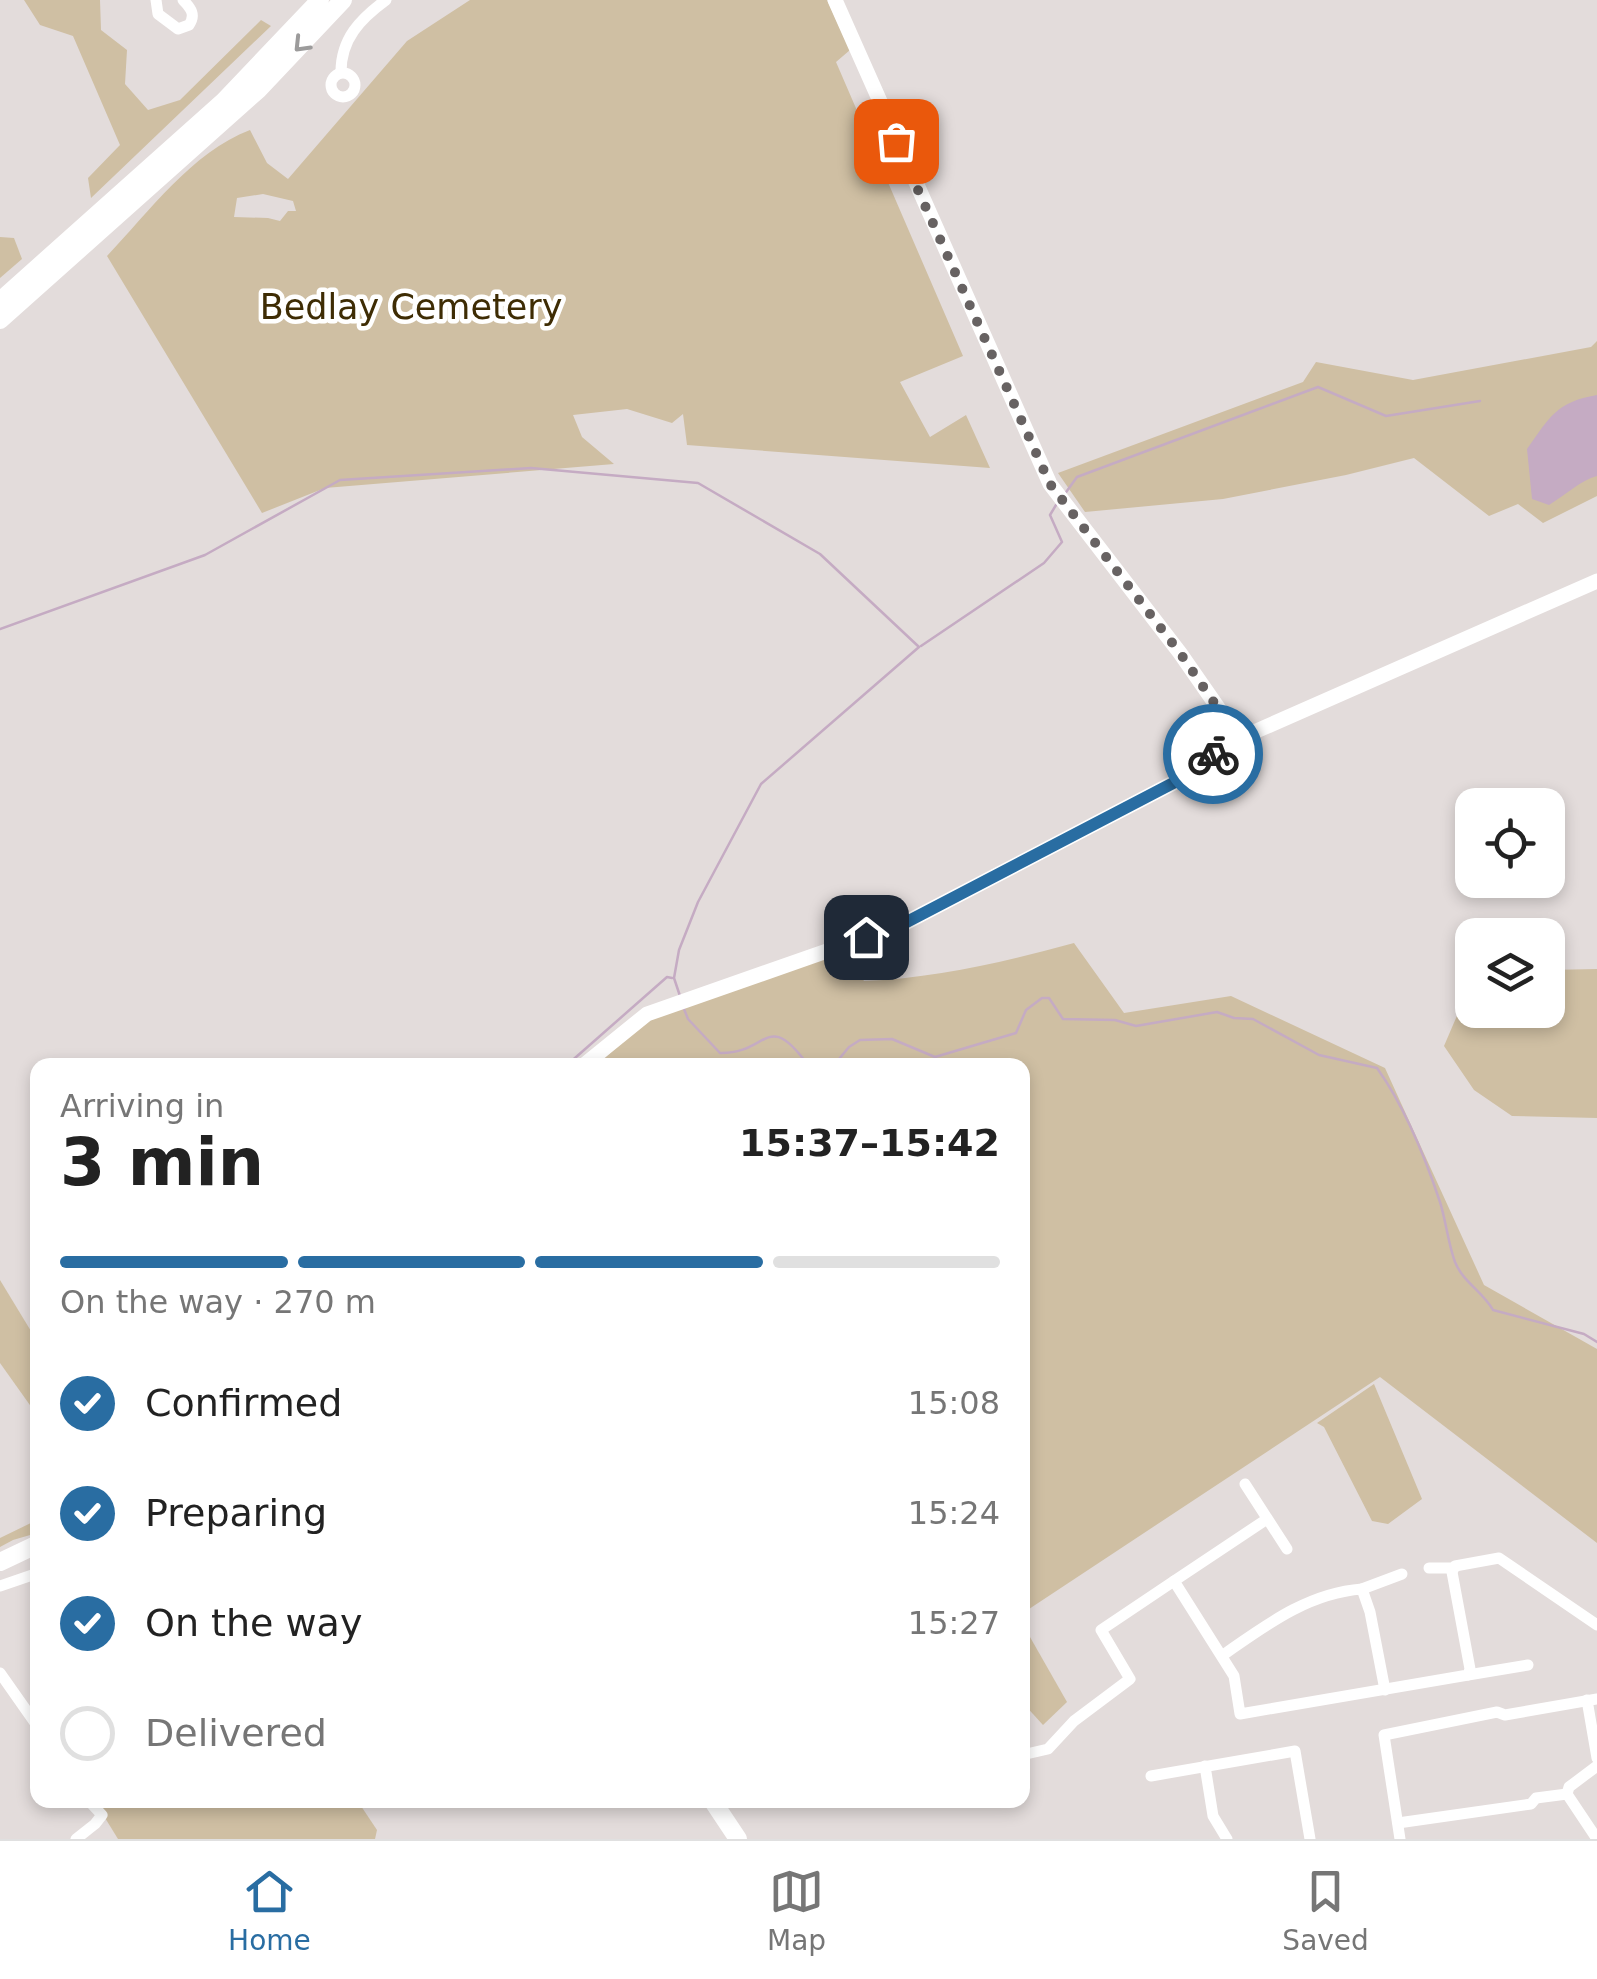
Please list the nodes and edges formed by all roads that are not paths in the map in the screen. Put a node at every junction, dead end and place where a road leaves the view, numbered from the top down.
1 (156, 0) edge
2 (183, 0) edge
3 (320, 0) edge
4 (343, 0) edge
5 (386, 0) edge
6 (834, 0) edge
7 (341, 72) dead end
8 (146, 180) junction
9 (0, 301) edge
10 (0, 320) edge
11 (1597, 581) edge
12 (1237, 736) junction
13 (592, 1058) edge
14 (1245, 1484) dead end
15 (1267, 1519) junction
16 (30, 1548) edge
17 (1287, 1549) dead end
18 (0, 1562) edge
19 (1429, 1568) dead end
20 (1454, 1568) junction
21 (1402, 1574) dead end
22 (30, 1575) edge
23 (1174, 1581) junction
24 (0, 1586) edge
25 (1362, 1588) junction
26 (1597, 1625) edge
27 (1223, 1655) junction
28 (1528, 1665) dead end
29 (0, 1673) edge
30 (1468, 1675) junction
31 (1385, 1690) junction
32 (1592, 1699) edge
33 (30, 1712) edge
34 (1030, 1753) edge
35 (1597, 1758) edge
36 (1205, 1766) junction
37 (1597, 1766) edge
38 (1152, 1776) dead end
39 (1568, 1794) junction
40 (96, 1808) edge
41 (717, 1808) edge
42 (1398, 1823) junction
43 (76, 1839) edge
44 (738, 1839) edge
45 (1226, 1839) edge
46 (1310, 1839) edge
47 (1400, 1839) edge
48 (1596, 1839) edge

1 - 2 street
3 - 8 main road
4 -> 8 main road
5 - 7 street
6 - 12 street
8 - 9 main road
8 - 10 main road
11 - 12 street
12 - 13 street
14 - 15 street
15 - 17 street
15 - 23 street
16 - 18 main road
19 - 20 street
20 - 26 street
20 - 30 street
21 - 25 street
22 - 24 street
23 - 27 street
23 - 34 street
25 - 27 street
25 - 31 street
27 - 31 street
28 - 30 street
29 - 33 street
30 - 31 street
32 - 35 street
32 - 42 street
36 - 38 street
36 - 45 street
36 - 46 street
37 - 39 street
39 - 42 street
39 - 48 street
40 - 43 street
41 - 44 main road
42 - 47 street

